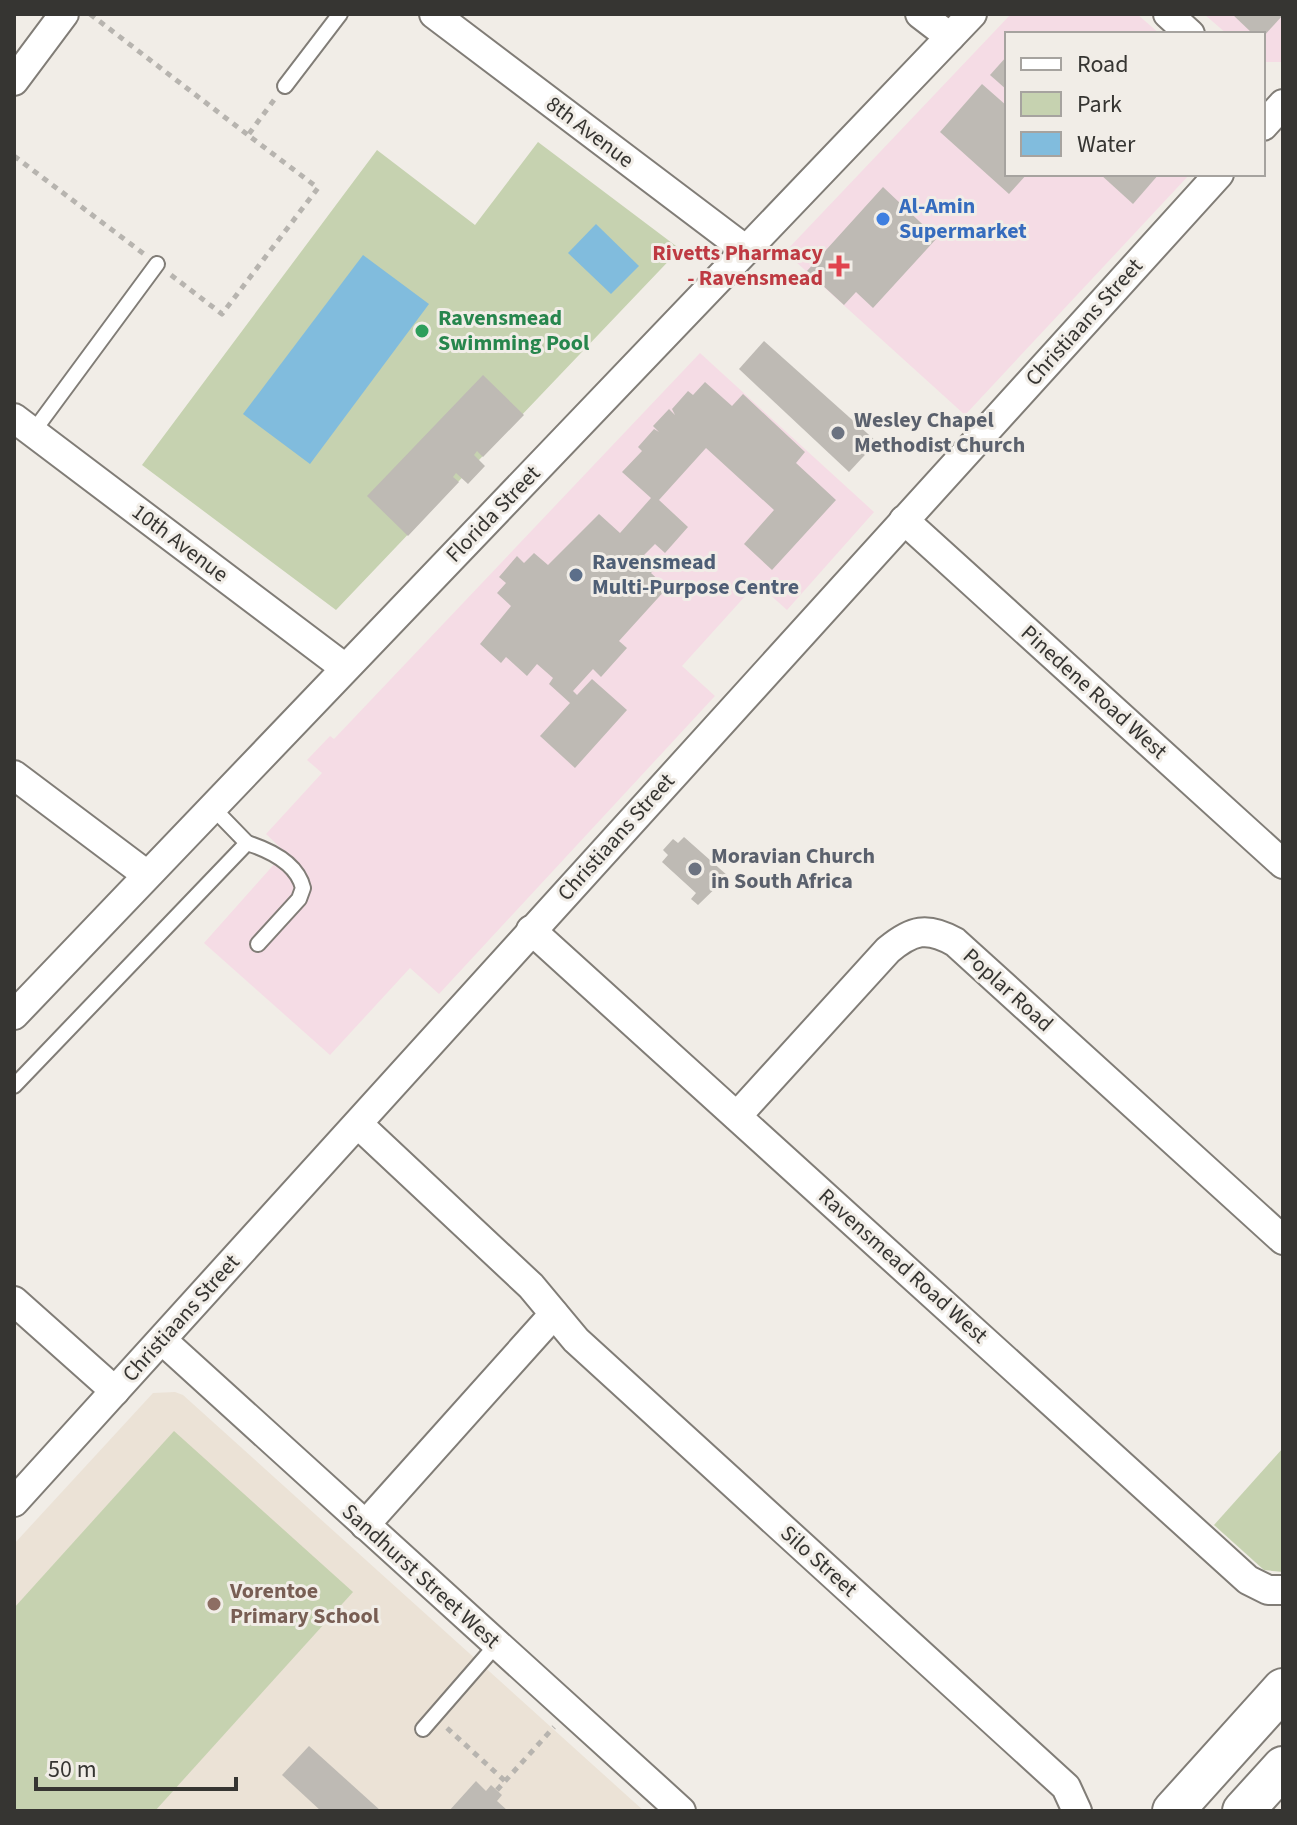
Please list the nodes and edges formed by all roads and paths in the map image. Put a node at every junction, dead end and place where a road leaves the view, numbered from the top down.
1 (64, 14) edge
2 (90, 14) edge
3 (340, 14) edge
4 (434, 14) edge
5 (920, 14) edge
6 (972, 14) edge
7 (1168, 14) edge
8 (1188, 32) edge
9 (950, 37) junction
10 (18, 68) edge
11 (285, 86) joint
12 (248, 135) junction
13 (14, 156) edge
14 (1217, 176) edge
15 (746, 250) junction
16 (157, 264) junction
17 (23, 425) edge
18 (904, 520) junction
19 (345, 668) junction
20 (14, 775) edge
21 (212, 807) junction
22 (247, 843) junction
23 (1283, 864) edge
24 (147, 875) junction
25 (531, 930) junction
26 (258, 944) dead end
27 (14, 1015) edge
28 (14, 1086) edge
29 (737, 1116) junction
30 (358, 1124) junction
31 (1283, 1240) edge
32 (14, 1301) edge
33 (554, 1314) junction
34 (162, 1340) junction
35 (115, 1391) junction
36 (14, 1502) edge
37 (365, 1525) junction
38 (1281, 1591) edge
39 (497, 1644) junction
40 (1283, 1689) edge
41 (433, 1716) junction
42 (560, 1721) dead end
43 (423, 1729) dead end
44 (1283, 1767) edge
45 (505, 1781) junction
46 (497, 1790) dead end
47 (681, 1811) edge
48 (1077, 1811) edge
49 (1173, 1811) edge
50 (1243, 1811) edge

1 - 10 street
2 - 12 path
3 - 11 lane
4 - 15 street, 8th Avenue
5 - 9 street
6 - 9 street, Florida Street
7 - 8 street
9 - 15 street, Florida Street
11 - 12 path
12 - 16 path
13 - 16 path
14 - 18 street, Christiaans Street
15 - 19 street, Florida Street
16 - 17 lane
17 - 19 street, 10th Avenue
18 - 23 street, Pinedene Road West
18 - 25 street, Christiaans Street
19 - 21 street, Florida Street
20 - 24 street
21 - 22 lane
21 - 24 street, Florida Street
22 - 26 lane
22 - 28 lane
24 - 27 street, Florida Street
25 - 29 street, Ravensmead Road West
25 - 30 street, Christiaans Street
29 - 31 street, Poplar Road
29 - 38 street, Ravensmead Road West
30 - 33 street, Silo Street
30 - 34 street, Christiaans Street
32 - 35 street
33 - 37 street
33 - 48 street, Silo Street
34 - 35 street, Christiaans Street
34 - 37 street, Sandhurst Street West
35 - 36 street, Christiaans Street
37 - 39 street, Sandhurst Street West
39 - 41 lane
39 - 47 street, Sandhurst Street West
40 - 49 main road
41 - 43 lane
41 - 45 path
42 - 45 path
44 - 50 main road
45 - 46 path

